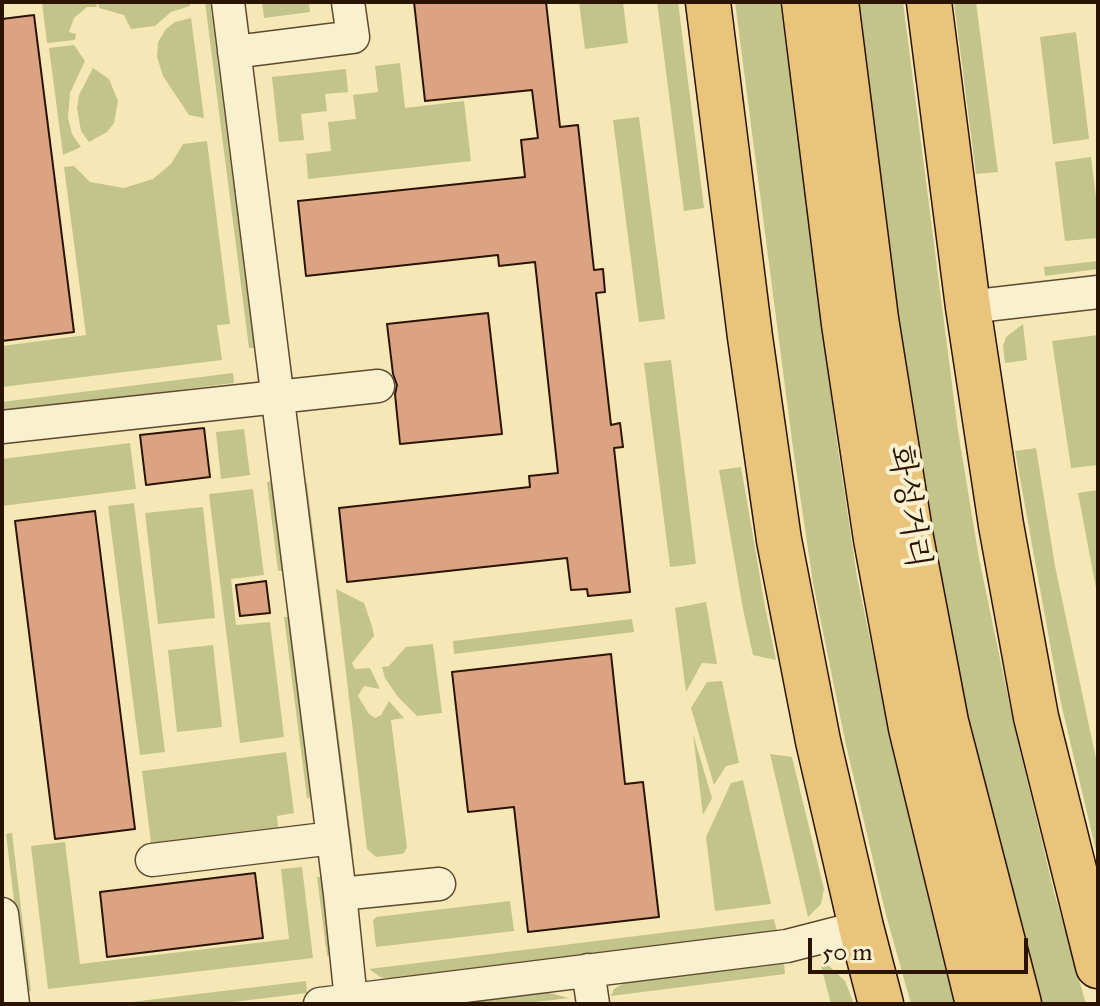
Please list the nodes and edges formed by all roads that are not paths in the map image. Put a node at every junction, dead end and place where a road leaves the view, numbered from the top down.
1 (228, 2) edge
2 (348, 2) edge
3 (708, 2) edge
4 (804, 2) edge
5 (836, 2) edge
6 (929, 2) edge
7 (234, 52) junction
8 (1098, 292) edge
9 (968, 307) junction
10 (378, 386) dead end
11 (277, 397) junction
12 (2, 427) edge
13 (333, 838) junction
14 (152, 860) dead end
15 (439, 884) dead end
16 (340, 894) junction
17 (2, 914) edge
18 (861, 927) junction
19 (1098, 966) edge
20 (588, 970) junction
21 (336, 1002) edge
22 (13, 1004) edge
23 (593, 1004) edge
24 (881, 1004) edge
25 (978, 1004) edge
26 (1019, 1004) edge

1 - 7 street
2 - 7 street
3 - 18 main road
4 - 25 main road, 화성거리
5 - 26 main road, 화성거리
6 - 9 main road
7 - 11 street
8 - 9 street
9 - 19 main road
10 - 11 street
11 - 12 street
11 - 13 street
13 - 14 street
13 - 16 street
15 - 16 street
16 - 21 street
17 - 22 street
18 - 20 street
18 - 24 main road
20 - 21 street
20 - 23 street

